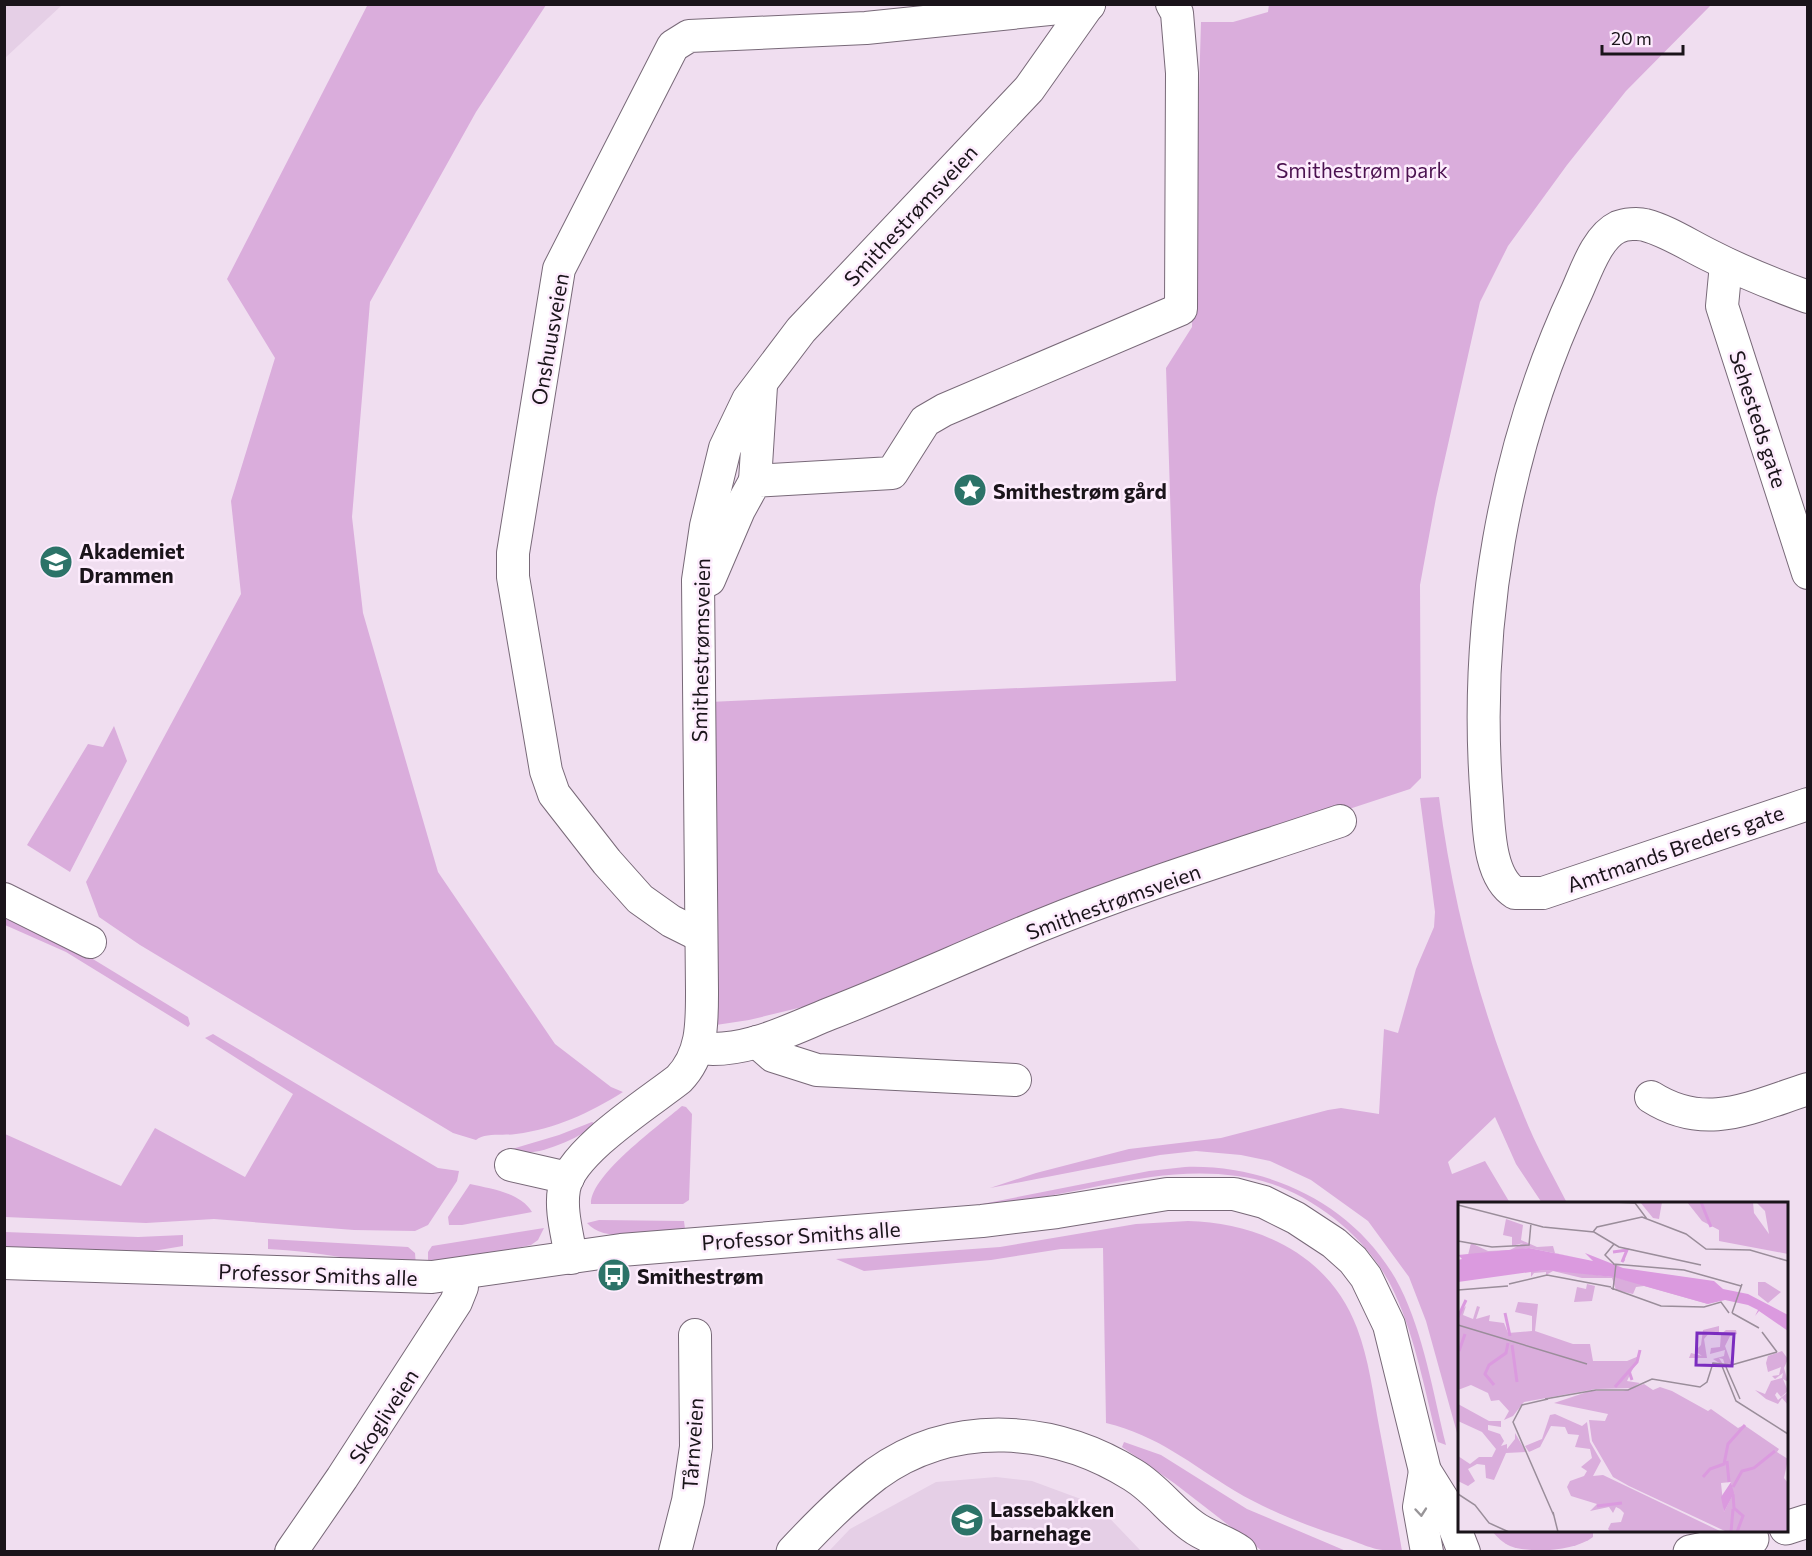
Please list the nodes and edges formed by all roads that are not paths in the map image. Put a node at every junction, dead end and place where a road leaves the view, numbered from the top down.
1 (1172, 4) edge
2 (1089, 5) edge
3 (1726, 264) junction
4 (1808, 297) edge
5 (761, 382) junction
6 (755, 481) junction
7 (1808, 573) edge
8 (697, 608) junction
9 (1808, 804) edge
10 (1340, 821) dead end
11 (4, 900) edge
12 (701, 936) junction
13 (90, 942) dead end
14 (757, 1042) junction
15 (698, 1048) junction
16 (1015, 1080) dead end
17 (1808, 1089) edge
18 (1651, 1097) dead end
19 (511, 1165) dead end
20 (568, 1178) junction
21 (571, 1258) junction
22 (4, 1263) edge
23 (462, 1274) junction
24 (695, 1335) dead end
25 (1425, 1472) junction
26 (1808, 1521) edge
27 (1788, 1527) edge
28 (1199, 1539) edge
29 (1752, 1540) edge
30 (291, 1551) edge
31 (675, 1551) edge
32 (793, 1551) edge
33 (1240, 1551) edge
34 (1427, 1551) edge
35 (1464, 1551) edge
36 (1690, 1551) edge

1 - 6 street
2 - 5 street, Smithestrømsveien
2 - 12 street, Onshuusveien
3 - 4 street
3 - 7 street, Sehesteds gate
3 - 9 street, Amtmands Breders gate
5 - 6 street
5 - 8 street, Smithestrømsveien
6 - 8 street
8 - 12 street, Smithestrømsveien
10 - 14 street, Smithestrømsveien
11 - 13 street
12 - 15 street, Smithestrømsveien
14 - 15 street, Smithestrømsveien
14 - 16 street
15 - 20 street
17 - 18 street
19 - 20 street
20 - 21 street
21 - 23 street, Professor Smiths alle
21 - 25 street, Professor Smiths alle
22 - 23 street, Professor Smiths alle
23 - 30 street, Skogliveien
24 - 31 street, Tårnveien
25 -> 34 street, Professor Smiths alle
25 - 35 street, Professor Smiths alle
26 - 27 main road
28 - 32 main road
28 - 33 main road
29 - 36 main road

